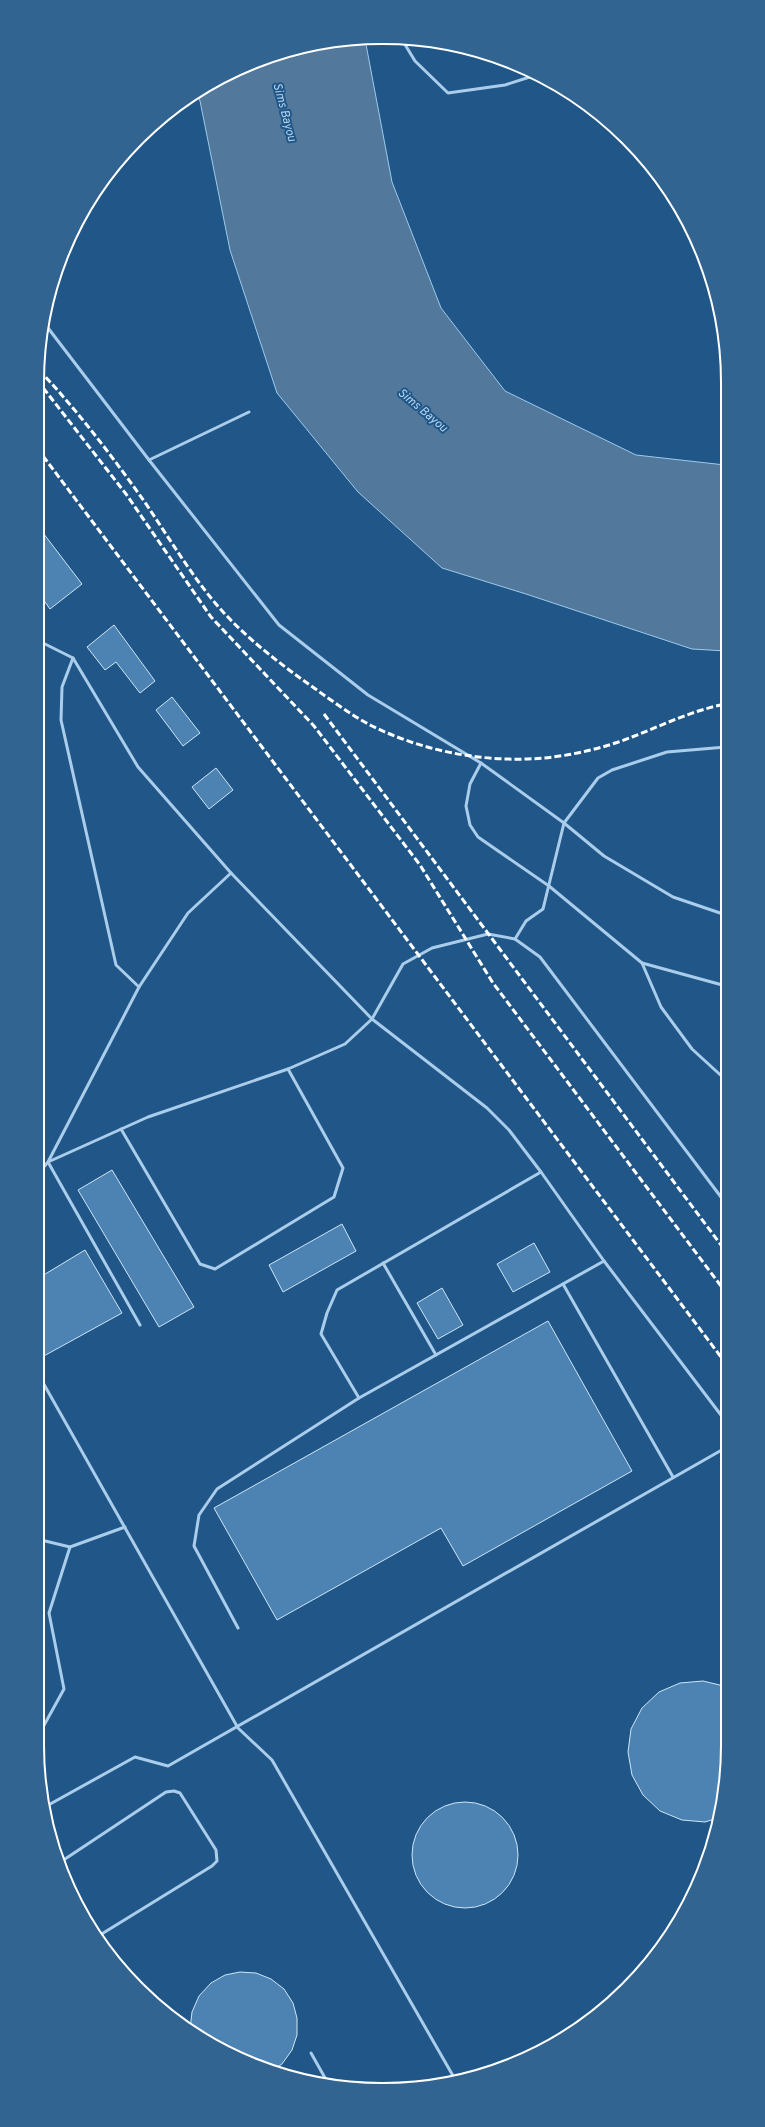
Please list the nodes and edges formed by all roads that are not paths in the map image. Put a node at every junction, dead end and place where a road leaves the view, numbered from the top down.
1 (405, 45) edge
2 (528, 77) edge
3 (49, 329) edge
4 (248, 412) dead end
5 (149, 460) junction
6 (44, 644) edge
7 (73, 658) junction
8 (721, 748) edge
9 (481, 763) junction
10 (564, 823) junction
11 (230, 873) junction
12 (549, 886) junction
13 (721, 913) edge
14 (515, 939) junction
15 (642, 963) junction
16 (721, 985) edge
17 (139, 987) junction
18 (372, 1019) junction
19 (288, 1069) junction
20 (721, 1076) edge
21 (121, 1129) junction
22 (48, 1162) junction
23 (44, 1167) edge
24 (541, 1172) junction
25 (721, 1197) edge
26 (604, 1262) junction
27 (383, 1263) junction
28 (563, 1284) junction
29 (140, 1325) dead end
30 (436, 1355) junction
31 (44, 1384) edge
32 (358, 1398) junction
33 (721, 1415) edge
34 (721, 1450) edge
35 (674, 1477) junction
36 (125, 1527) junction
37 (44, 1541) edge
38 (70, 1547) junction
39 (238, 1628) dead end
40 (44, 1726) edge
41 (238, 1728) junction
42 (50, 1804) edge
43 (64, 1859) edge
44 (102, 1935) edge
45 (311, 2053) dead end
46 (453, 2075) edge
47 (325, 2078) edge

1 - 2 lane
3 - 5 lane
4 - 5 lane
5 - 9 lane
6 - 7 lane
7 - 11 lane
7 - 17 lane
8 - 10 lane
9 - 10 lane
9 - 12 lane
10 - 12 lane
10 - 13 lane
11 - 17 lane
11 - 18 lane
12 - 14 lane
12 - 15 lane
14 - 18 lane
14 - 25 lane
15 - 16 lane
15 - 20 lane
17 - 22 lane
18 - 19 lane
18 - 24 lane
19 - 21 lane
19 - 21 lane
21 - 22 lane
22 - 23 lane
22 - 29 lane
24 - 26 lane
24 - 27 lane
26 - 28 lane
26 - 33 lane
27 - 30 lane
27 - 32 lane
28 - 30 lane
28 - 35 lane
30 - 32 lane
31 - 36 lane
32 - 39 lane
34 - 35 lane
35 - 41 lane
36 - 38 lane
36 - 41 lane
37 - 38 lane
38 - 40 lane
41 - 42 lane
41 - 46 lane
43 - 44 lane
45 - 47 lane

